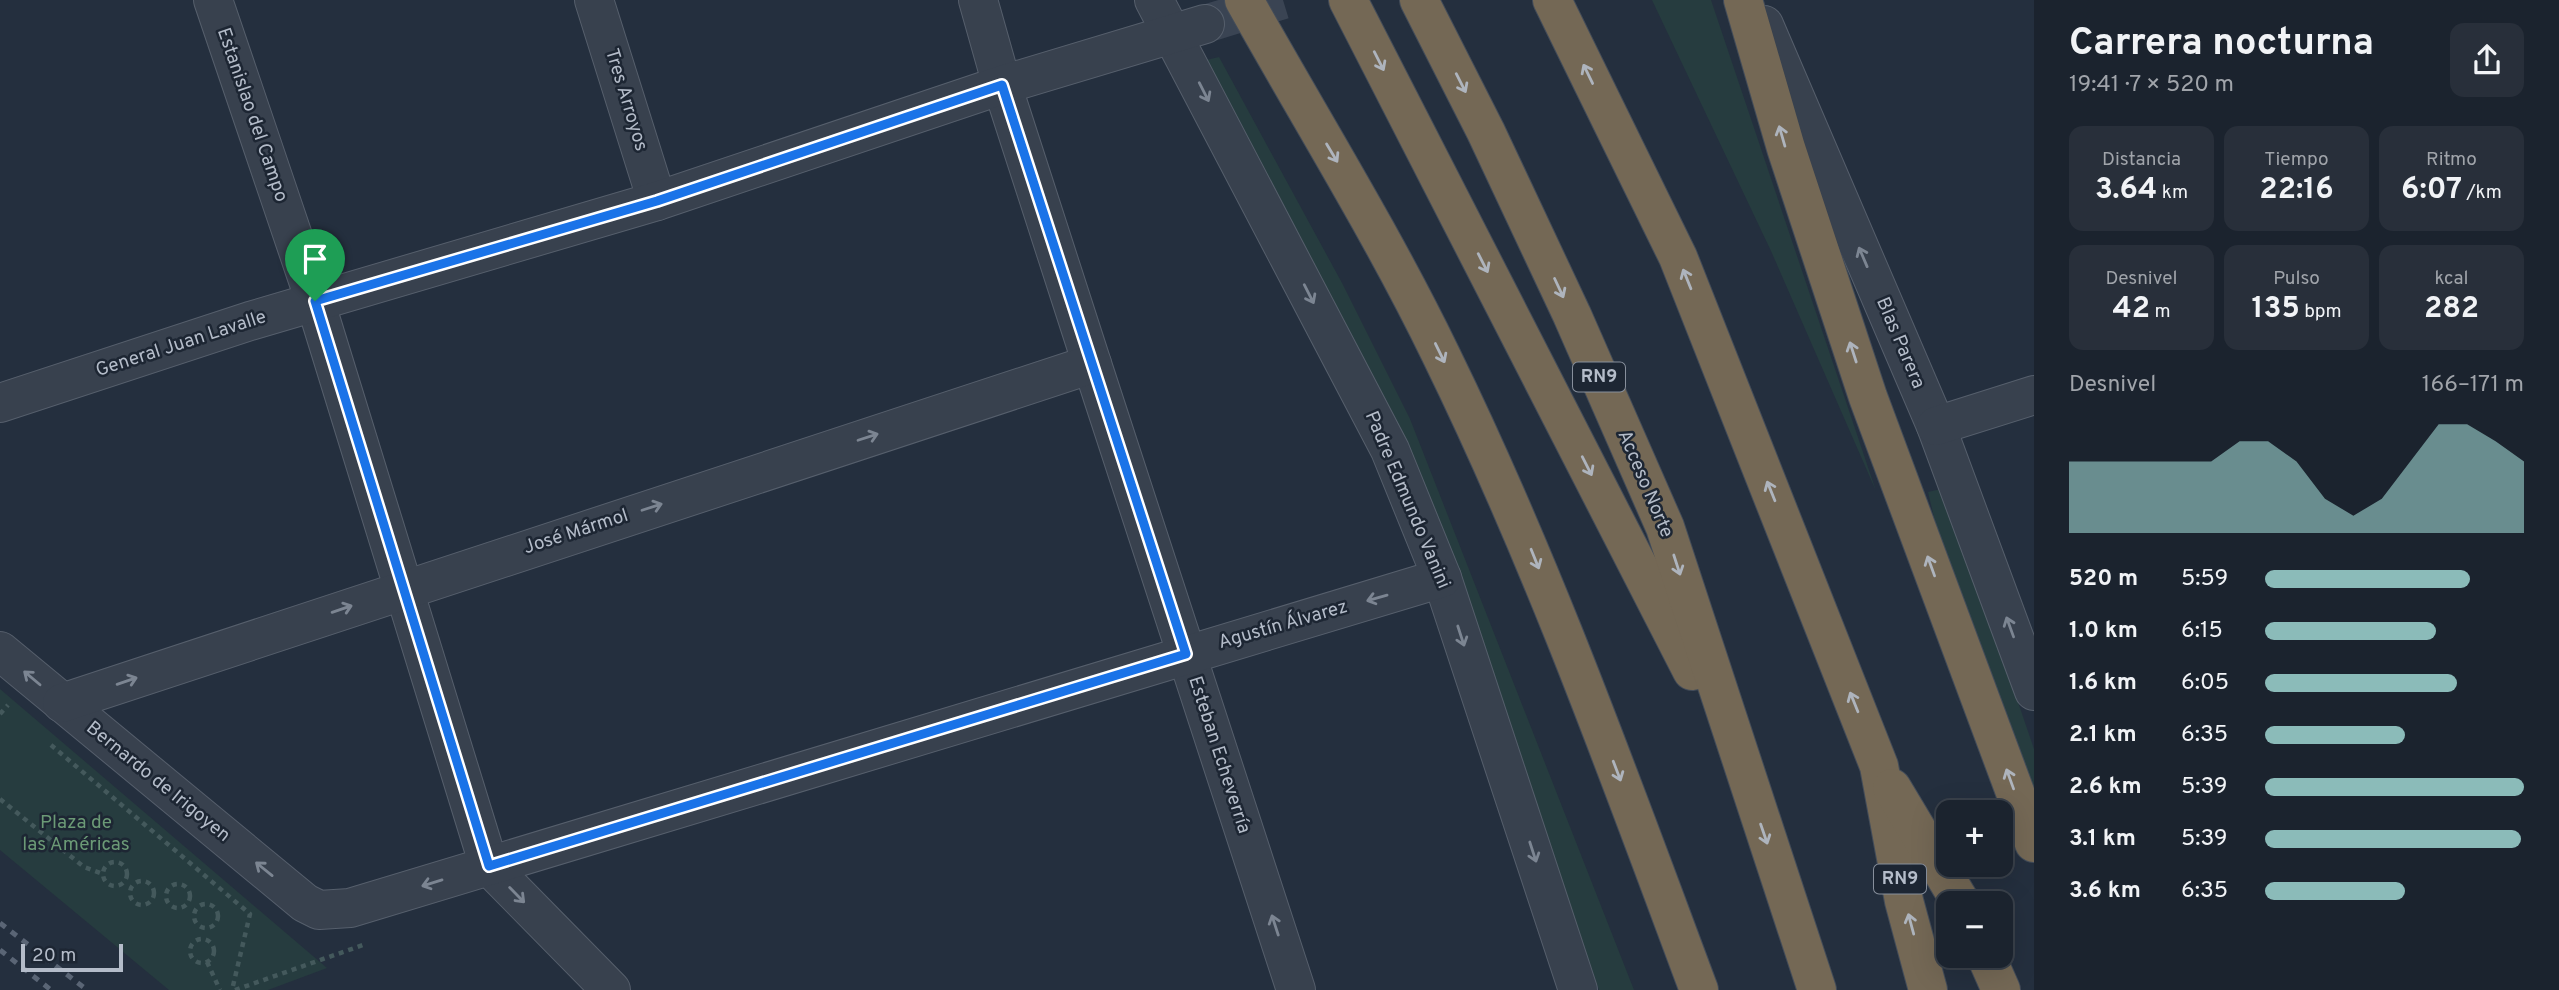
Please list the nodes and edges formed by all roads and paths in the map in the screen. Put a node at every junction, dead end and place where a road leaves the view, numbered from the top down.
1 (213, 0) edge
2 (594, 0) edge
3 (978, 0) edge
4 (1244, 0) edge
5 (1348, 0) edge
6 (1419, 0) edge
7 (1552, 0) edge
8 (1743, 0) edge
9 (1753, 0) edge
10 (1188, 14) edge
11 (1002, 85) junction
12 (1297, 94) junction
13 (657, 201) junction
14 (315, 301) junction
15 (1092, 364) junction
16 (2034, 395) edge
17 (0, 404) edge
18 (1936, 426) junction
19 (1442, 578) junction
20 (405, 588) junction
21 (0, 651) edge
22 (1186, 654) junction
23 (2034, 691) edge
24 (0, 701) edge
25 (62, 703) junction
26 (17, 716) dead end
27 (49, 743) dead end
28 (1879, 766) junction
29 (1742, 769) junction
30 (0, 799) edge
31 (2034, 843) edge
32 (489, 866) junction
33 (103, 874) junction
34 (125, 881) junction
35 (132, 886) junction
36 (1954, 891) edge
37 (154, 896) junction
38 (165, 896) junction
39 (188, 902) junction
40 (196, 909) junction
41 (319, 910) joint
42 (204, 928) junction
43 (203, 938) junction
44 (207, 962) junction
45 (1991, 968) edge
46 (220, 990) edge
47 (232, 990) edge
48 (611, 990) edge
49 (1296, 990) edge
50 (1578, 990) edge
51 (1699, 990) edge
52 (1817, 990) edge
53 (1928, 990) edge
54 (2001, 990) edge

1 - 14 street, Estanislao del Campo
2 - 13 street, Tres Arroyos
3 - 11 street, Esteban Echeverría
4 - 12 highway
5 -> 29 highway
6 -> 29 highway, Acceso Norte / RN9
28 -> 7 highway, RN9
31 -> 8 highway
18 -> 9 street, Blas Parera
10 - 11 street, General Juan Lavalle
10 - 12 highway
10 -> 19 street, Padre Edmundo Vanini
11 - 13 street, General Juan Lavalle
11 - 15 street, Esteban Echeverría
12 -> 51 highway
13 - 14 street, General Juan Lavalle
14 - 17 street, General Juan Lavalle
14 - 20 street, Estanislao del Campo
20 -> 15 street, José Mármol
15 - 22 street, Esteban Echeverría
16 - 18 street
23 -> 18 street, Blas Parera
19 -> 22 street, Agustín Álvarez
19 -> 50 street, Padre Edmundo Vanini
25 -> 20 street, José Mármol
20 - 32 street, Estanislao del Campo
25 -> 21 street, Bernardo de Irigoyen
22 - 32 street, Agustín Álvarez
49 -> 22 street, Esteban Echeverría
24 - 26 path
41 -> 25 street, Bernardo de Irigoyen
27 - 47 path
28 - 36 highway
53 -> 28 highway, RN9
29 -> 52 highway, Acceso Norte / RN9
30 - 33 path
32 -> 41 street, Agustín Álvarez
32 -> 48 street, Estanislao del Campo
33 - 34 path
33 - 34 path
34 - 35 path
35 - 37 path
35 - 37 path
37 - 38 path
38 - 39 path
38 - 39 path
39 - 40 path
40 - 42 path
40 - 42 path
42 - 43 path
43 - 44 path
43 - 44 path
44 - 46 path
45 - 54 highway

